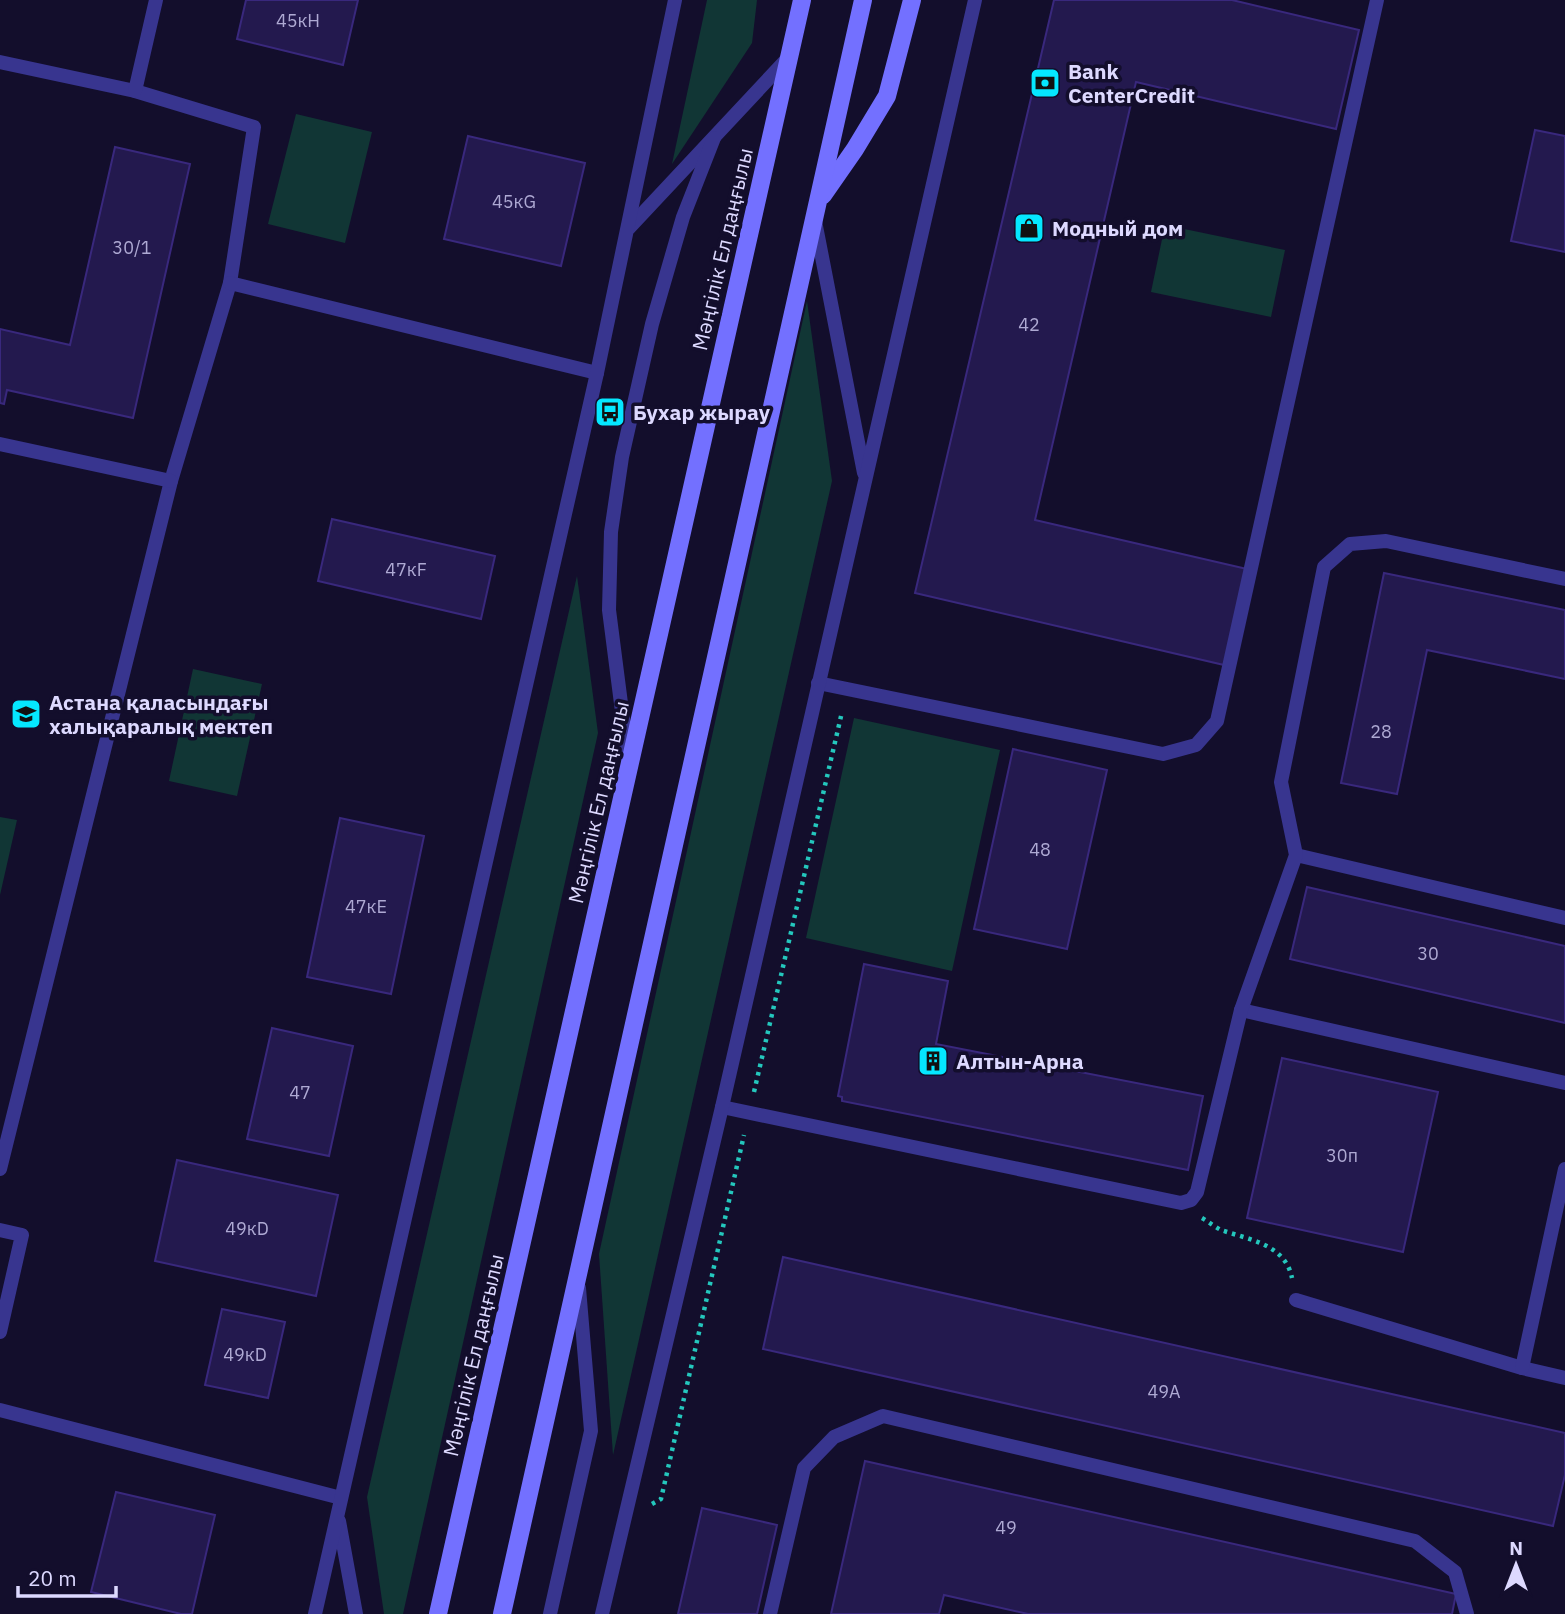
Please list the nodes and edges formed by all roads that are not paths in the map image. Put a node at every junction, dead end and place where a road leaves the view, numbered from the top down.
1 (156, 0) edge
2 (675, 0) edge
3 (787, 0) edge
4 (802, 0) edge
5 (863, 0) edge
6 (912, 0) edge
7 (975, 0) edge
8 (1377, 0) edge
9 (794, 30) junction
10 (788, 58) junction
11 (0, 62) edge
12 (135, 91) junction
13 (714, 138) junction
14 (816, 209) junction
15 (629, 229) junction
16 (230, 283) junction
17 (597, 373) junction
18 (0, 444) edge
19 (865, 478) junction
20 (171, 481) junction
21 (1565, 579) edge
22 (818, 683) junction
23 (629, 766) junction
24 (1296, 855) junction
25 (1565, 918) edge
26 (1241, 1010) junction
27 (1565, 1083) edge
28 (722, 1107) junction
29 (0, 1169) edge
30 (1565, 1169) edge
31 (0, 1230) edge
32 (578, 1282) junction
33 (1296, 1300) road end
34 (0, 1332) edge
35 (1522, 1368) junction
36 (1565, 1378) edge
37 (0, 1410) edge
38 (341, 1498) junction
39 (338, 1513) junction
40 (315, 1614) edge
41 (356, 1614) edge
42 (438, 1614) edge
43 (502, 1614) edge
44 (550, 1614) edge
45 (602, 1614) edge
46 (770, 1614) edge
47 (1467, 1614) edge

1 - 12 lane
2 - 15 lane
3 - 9 main road
4 - 9 main road, Мәңгілік Ел даңғылы
5 - 14 main road
6 - 14 main road
7 - 19 lane
8 - 22 lane
9 - 10 main road, Мәңгілік Ел даңғылы
10 - 13 lane
10 - 23 main road, Мәңгілік Ел даңғылы
11 - 12 lane
12 - 16 lane
13 - 15 lane
13 - 23 lane
14 - 19 lane
14 - 32 main road
15 - 17 lane
16 - 17 lane
16 - 20 lane
17 - 38 lane
18 - 20 lane
19 - 22 lane
20 - 29 lane
21 - 24 lane
22 - 28 lane
23 - 42 main road, Мәңгілік Ел даңғылы
24 - 25 lane
24 - 26 lane
26 - 27 lane
26 - 28 lane
28 - 45 lane
30 - 35 lane
31 - 34 lane
32 - 43 main road
32 - 44 lane
33 - 35 lane
35 - 36 lane
37 - 38 lane
38 - 39 lane
39 - 40 lane
39 - 41 lane
46 - 47 lane

